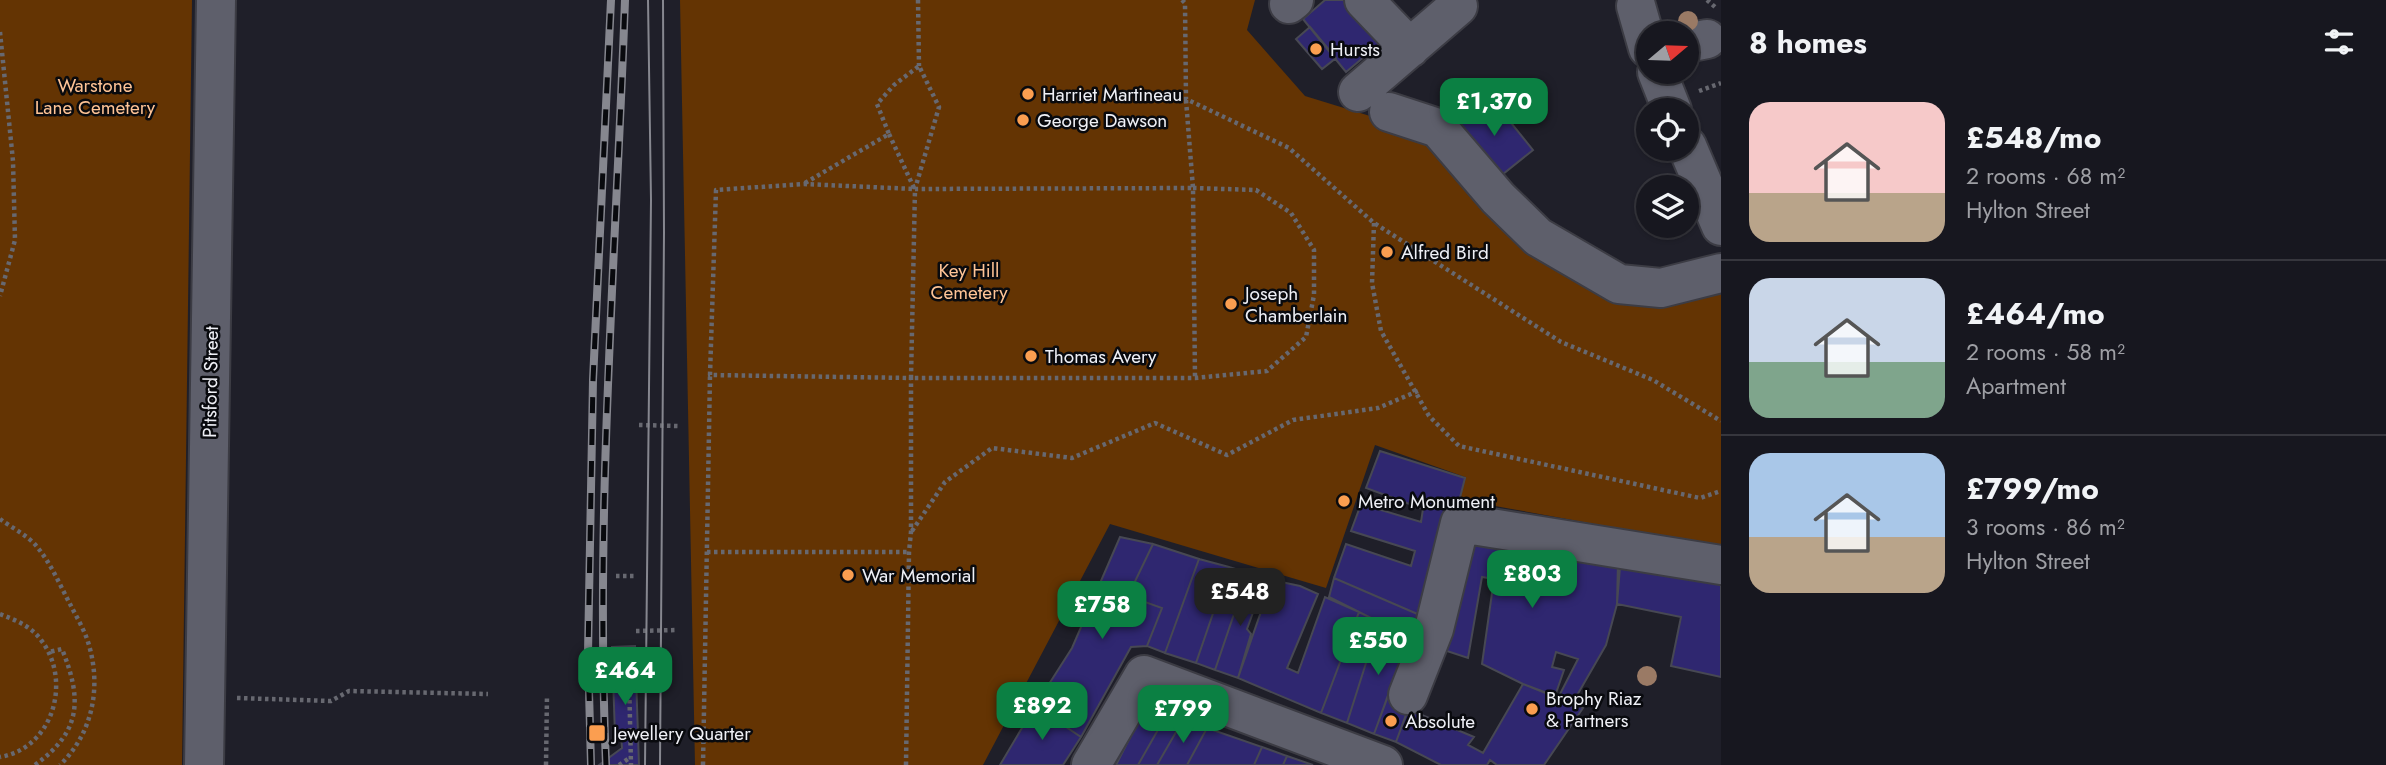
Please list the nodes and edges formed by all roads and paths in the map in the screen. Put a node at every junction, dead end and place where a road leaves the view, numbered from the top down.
1 (216, 0) edge
2 (918, 0) edge
3 (1182, 0) edge
4 (1364, 0) edge
5 (1457, 2) edge
6 (1636, 6) dead end
7 (1640, 21) edge
8 (0, 33) edge
9 (1410, 48) junction
10 (919, 66) junction
11 (1186, 99) junction
12 (890, 134) junction
13 (1693, 161) edge
14 (804, 184) junction
15 (1193, 188) junction
16 (915, 189) junction
17 (1374, 223) junction
18 (1721, 226) edge
19 (1721, 273) edge
20 (0, 296) edge
21 (710, 375) junction
22 (911, 378) junction
23 (1195, 378) junction
24 (1418, 391) dead end
25 (1721, 421) edge
26 (639, 425) dead end
27 (678, 426) dead end
28 (1721, 491) edge
29 (0, 519) edge
30 (911, 532) junction
31 (707, 552) junction
32 (909, 552) junction
33 (1721, 565) edge
34 (616, 576) dead end
35 (636, 576) dead end
36 (0, 614) edge
37 (678, 630) dead end
38 (636, 631) dead end
39 (49, 652) junction
40 (617, 677) dead end
41 (488, 694) dead end
42 (547, 695) dead end
43 (1408, 695) dead end
44 (205, 697) junction
45 (0, 757) edge
46 (631, 757) junction
47 (35, 765) edge
48 (60, 765) edge
49 (204, 765) edge
50 (546, 765) edge
51 (619, 765) edge
52 (631, 765) edge
53 (703, 765) edge
54 (906, 765) edge
55 (1091, 765) edge
56 (1384, 765) edge

1 - 44 street, Pitsford Street
2 - 10 path
3 - 11 path
4 - 9 street
5 - 9 street
6 - 7 street
8 - 20 path
9 - 19 street
10 - 12 path
10 - 16 path
11 - 15 path
11 - 17 path
12 - 14 path
12 - 16 path
13 - 18 street
14 - 16 path
14 - 21 path
15 - 16 path
15 - 23 path
15 - 23 path
16 - 22 path
17 - 25 path
17 - 28 path
21 - 22 path
21 - 31 path
22 - 23 path
22 - 30 path
24 - 30 path
26 - 27 path
29 - 48 path
30 - 32 path
31 - 32 path
31 - 53 path
32 - 54 path
33 - 43 street
34 - 35 path
36 - 39 path
37 - 38 path
39 - 45 path
39 - 47 path
40 - 46 path
41 - 44 path
42 - 50 path
44 - 49 street, Pitsford Street
46 - 51 path
46 - 52 path
55 - 56 street

